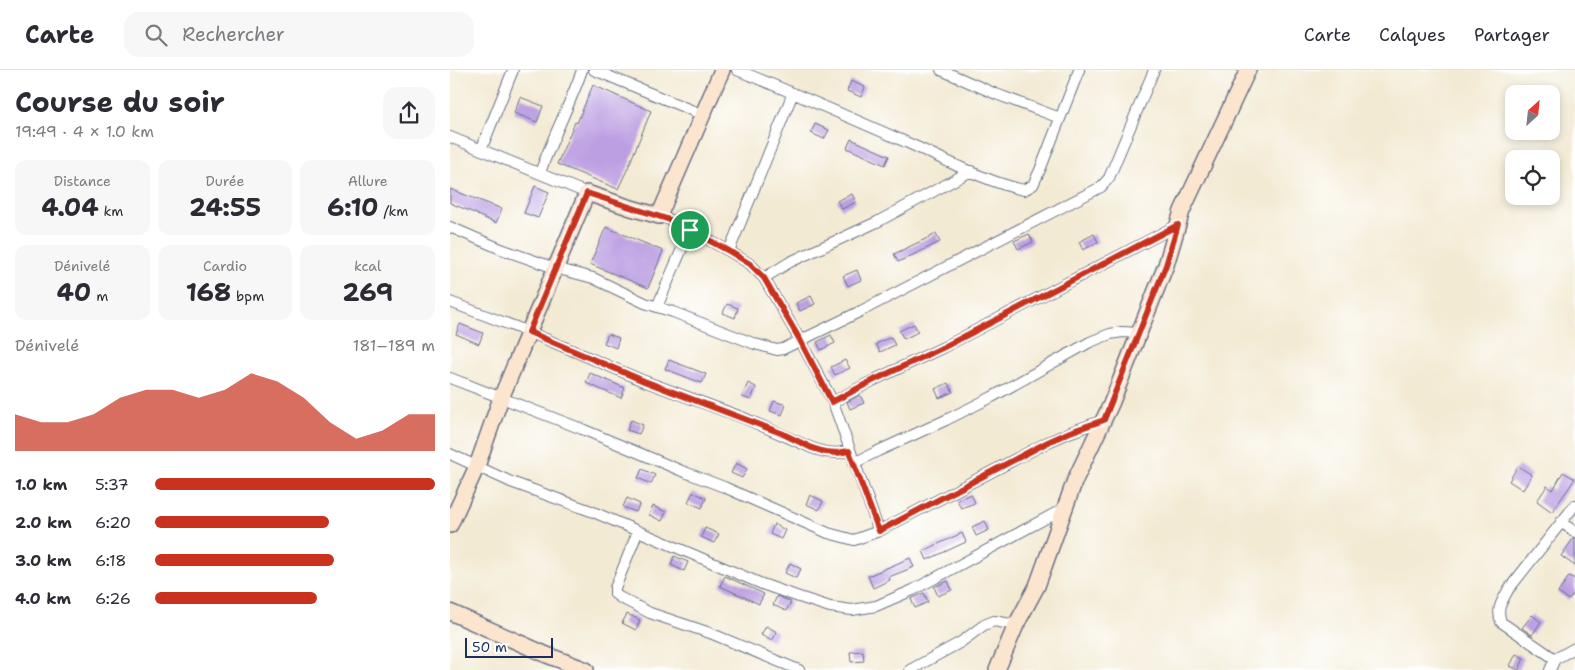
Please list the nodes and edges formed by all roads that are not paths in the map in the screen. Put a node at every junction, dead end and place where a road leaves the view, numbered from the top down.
1 (513, 70) edge
2 (582, 70) edge
3 (594, 70) edge
4 (722, 70) edge
5 (737, 70) edge
6 (940, 70) edge
7 (1079, 70) edge
8 (1154, 70) edge
9 (1248, 70) edge
10 (793, 93) junction
11 (703, 115) junction
12 (1060, 118) junction
13 (450, 137) edge
14 (481, 150) junction
15 (971, 171) junction
16 (540, 173) junction
17 (587, 193) junction
18 (659, 216) junction
19 (1178, 225) junction
20 (450, 228) edge
21 (690, 230) junction
22 (729, 251) junction
23 (556, 268) junction
24 (764, 278) junction
25 (450, 302) edge
26 (657, 307) junction
27 (529, 332) junction
28 (1139, 333) junction
29 (800, 340) junction
30 (450, 378) edge
31 (501, 398) junction
32 (832, 402) junction
33 (1104, 420) junction
34 (849, 451) junction
35 (450, 454) edge
36 (854, 463) junction
37 (478, 466) junction
38 (1575, 505) edge
39 (1064, 509) junction
40 (1561, 522) junction
41 (450, 525) edge
42 (638, 531) junction
43 (879, 531) junction
44 (1575, 532) edge
45 (450, 612) edge
46 (1016, 625) junction
47 (1575, 648) edge
48 (1555, 659) junction
49 (586, 670) edge
50 (799, 670) edge
51 (910, 670) edge
52 (996, 670) edge
53 (1550, 670) edge

1 - 14 street
2 - 16 street
3 - 11 street
4 - 11 street
5 - 10 street
6 - 12 street
7 - 12 street
8 - 29 street
9 - 19 street
10 - 15 street
10 - 22 street
11 - 18 street
12 - 15 street
13 - 14 street
14 - 16 street
15 - 24 street
16 - 17 street
17 - 18 street
17 - 23 street
18 - 21 street
19 - 28 street
19 - 32 street
20 - 23 street
21 - 22 street
21 - 26 street
22 - 24 street
23 - 26 street
23 - 27 street
24 - 29 street
25 - 27 street
26 - 29 street
27 - 31 street
27 - 34 street
28 - 33 street
28 - 36 street
29 - 32 street
30 - 31 street
31 - 37 street
31 - 43 street
32 - 34 street
33 - 39 street
33 - 43 street
34 - 36 street
35 - 37 street
36 - 43 street
37 - 41 street
37 - 42 street
38 - 40 street
39 - 42 street
39 - 46 street
40 - 44 street
40 - 48 street
42 - 50 street
45 - 49 street
46 - 51 street
46 - 52 street
47 - 48 street
48 - 53 street

